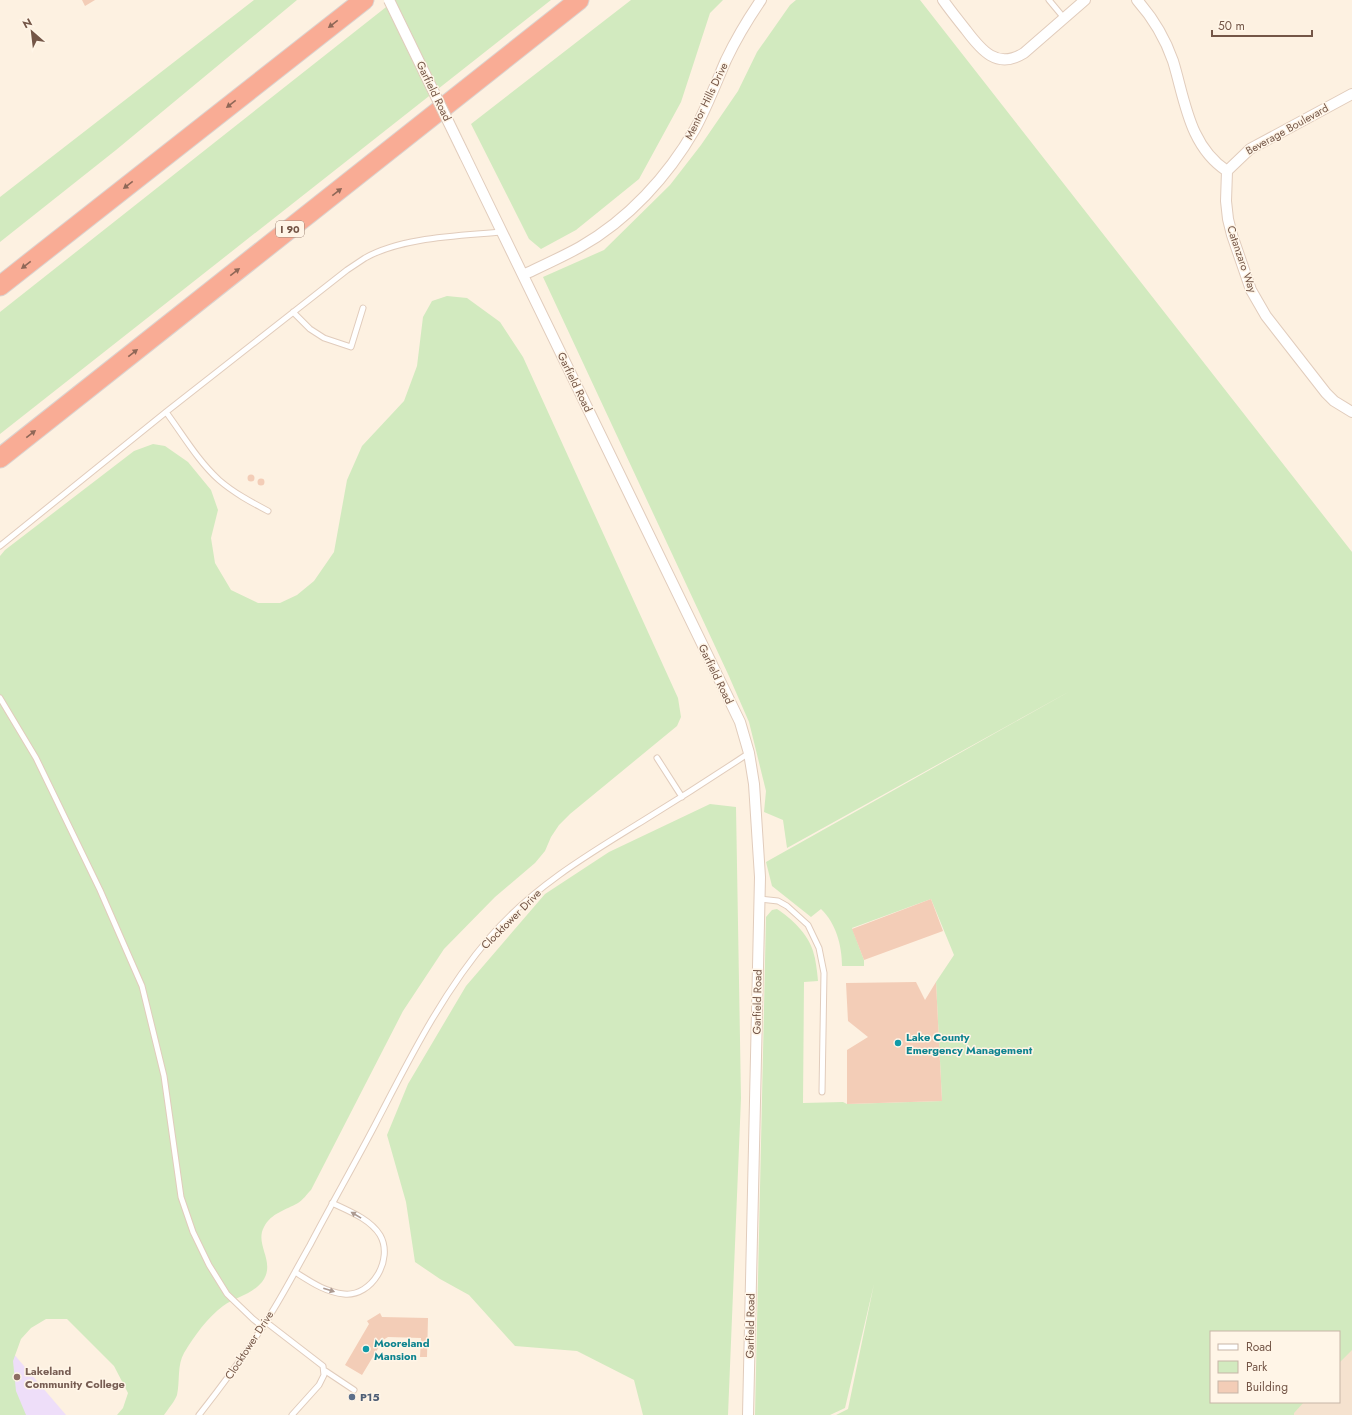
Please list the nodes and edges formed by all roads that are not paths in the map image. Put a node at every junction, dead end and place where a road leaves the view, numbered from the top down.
1 (364, 0) edge
2 (389, 0) edge
3 (579, 0) edge
4 (761, 0) edge
5 (943, 0) edge
6 (1049, 0) edge
7 (1085, 0) edge
8 (1137, 0) edge
9 (1064, 18) junction
10 (1352, 94) edge
11 (1227, 170) junction
12 (502, 232) junction
13 (523, 275) junction
14 (0, 286) edge
15 (363, 308) dead end
16 (293, 312) junction
17 (166, 412) junction
18 (1352, 412) edge
19 (0, 458) edge
20 (268, 511) dead end
21 (0, 546) edge
22 (0, 698) edge
23 (749, 754) junction
24 (657, 758) dead end
25 (682, 797) junction
26 (760, 899) junction
27 (822, 1092) dead end
28 (332, 1203) junction
29 (295, 1272) junction
30 (266, 1322) junction
31 (263, 1327) junction
32 (324, 1370) junction
33 (354, 1390) dead end
34 (199, 1415) edge
35 (292, 1415) edge
36 (748, 1415) edge

1 -> 14 highway
2 - 12 street, Garfield Road, bridge
19 -> 3 highway, I 90
4 - 13 street, Mentor Hills Drive
5 - 9 street
6 - 9 lane
7 - 9 street
8 - 11 street
10 - 11 street, Beverage Boulevard
11 - 18 street, Catanzaro Way
12 - 13 street, Garfield Road
12 - 16 lane
13 - 23 street, Garfield Road
15 - 16 lane
16 - 17 lane
17 - 20 lane
17 - 21 lane
22 - 31 lane
23 - 25 lane, Clocktower Drive
23 - 26 street, Garfield Road
24 - 25 lane
25 - 28 lane, Clocktower Drive
26 - 27 lane
26 - 36 street, Garfield Road
28 - 29 lane, Clocktower Drive
29 -> 28 lane
29 - 30 lane, Clocktower Drive
30 - 31 lane, Clocktower Drive
30 - 32 lane
31 - 34 lane, Clocktower Drive
32 - 33 lane
32 - 35 lane

